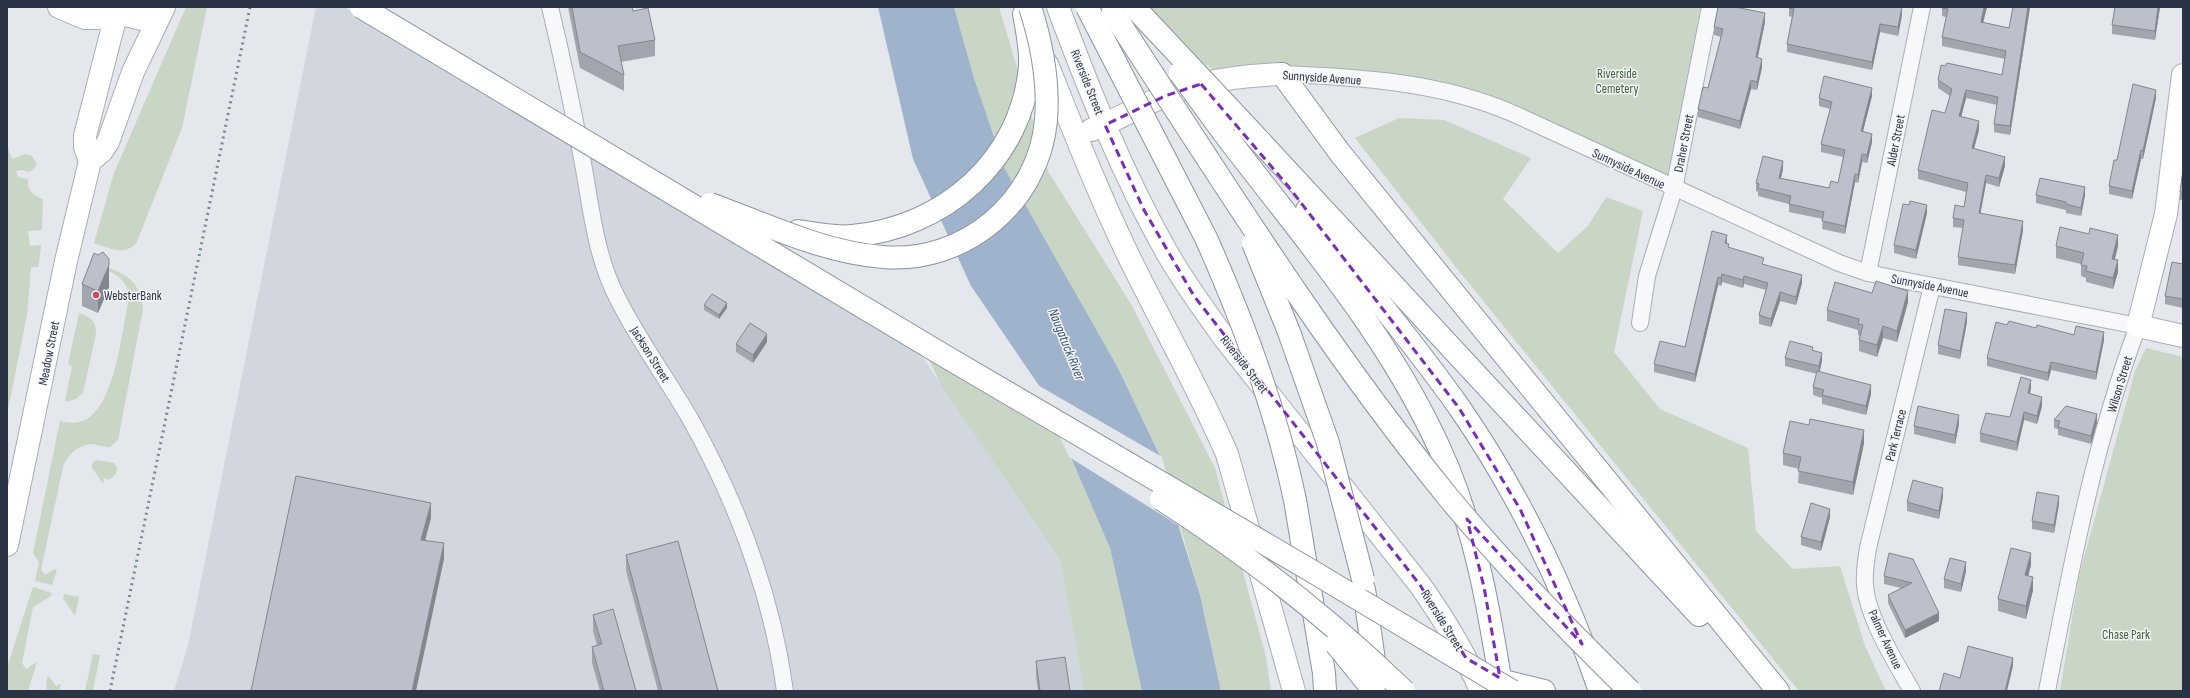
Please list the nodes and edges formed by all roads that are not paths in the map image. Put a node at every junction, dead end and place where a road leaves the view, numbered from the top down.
1 (59, 7) edge
2 (362, 7) edge
3 (550, 7) edge
4 (1023, 7) edge
5 (1030, 7) edge
6 (1058, 7) edge
7 (1087, 7) edge
8 (1109, 7) edge
9 (1134, 7) edge
10 (1710, 7) edge
11 (1922, 7) edge
12 (116, 9) edge
13 (158, 12) edge
14 (1282, 74) junction
15 (2183, 75) edge
16 (1105, 125) junction
17 (1234, 127) junction
18 (1076, 137) junction
19 (90, 161) junction
20 (662, 187) junction
21 (1674, 189) junction
22 (1237, 205) junction
23 (1868, 273) junction
24 (1932, 286) junction
25 (1640, 323) dead end
26 (2138, 326) junction
27 (2183, 336) edge
28 (938, 352) junction
29 (7, 545) edge
30 (1865, 586) joint
31 (1510, 689) edge
32 (785, 691) edge
33 (1294, 691) edge
34 (1325, 691) edge
35 (1374, 691) edge
36 (1379, 691) edge
37 (1404, 691) edge
38 (1481, 691) edge
39 (1544, 691) edge
40 (1600, 691) edge
41 (1630, 691) edge
42 (1770, 691) edge
43 (1778, 691) edge
44 (1912, 691) edge
45 (2047, 691) edge

1 - 12 main road
2 - 20 main road, bridge
3 - 32 street, Jackson Street
4 - 18 main road
4 - 20 main road, bridge
5 - 20 main road, bridge
6 - 16 main road, Riverside Street
7 - 34 main road, bridge
8 - 22 main road, bridge
9 - 17 main road, bridge
10 - 21 street, Draher Street
11 - 23 street, Alder Street
12 - 13 main road
12 - 19 main road, Meadow Street
13 - 19 main road
14 - 16 main road, Sunnyside Avenue
14 - 21 street, Sunnyside Avenue
14 - 43 main road
15 - 26 main road, Wilson Street
16 - 18 main road, Sunnyside Avenue
16 - 38 main road, Riverside Street
17 - 31 main road
17 - 40 main road
17 - 42 main road
18 - 33 main road
19 - 29 main road, Meadow Street
20 - 28 main road, bridge
21 - 23 street, Sunnyside Avenue
21 - 25 street, Draher Street
22 - 36 main road, bridge
22 - 41 main road, bridge
23 - 24 street, Sunnyside Avenue
24 - 26 street, Sunnyside Avenue
24 - 30 street, Park Terrace
26 - 27 main road, Sunnyside Avenue
26 - 45 street, Wilson Street
28 - 31 main road, bridge
28 - 35 main road, bridge
28 - 37 main road, bridge
30 - 44 street, Palmer Avenue
31 - 39 main road

